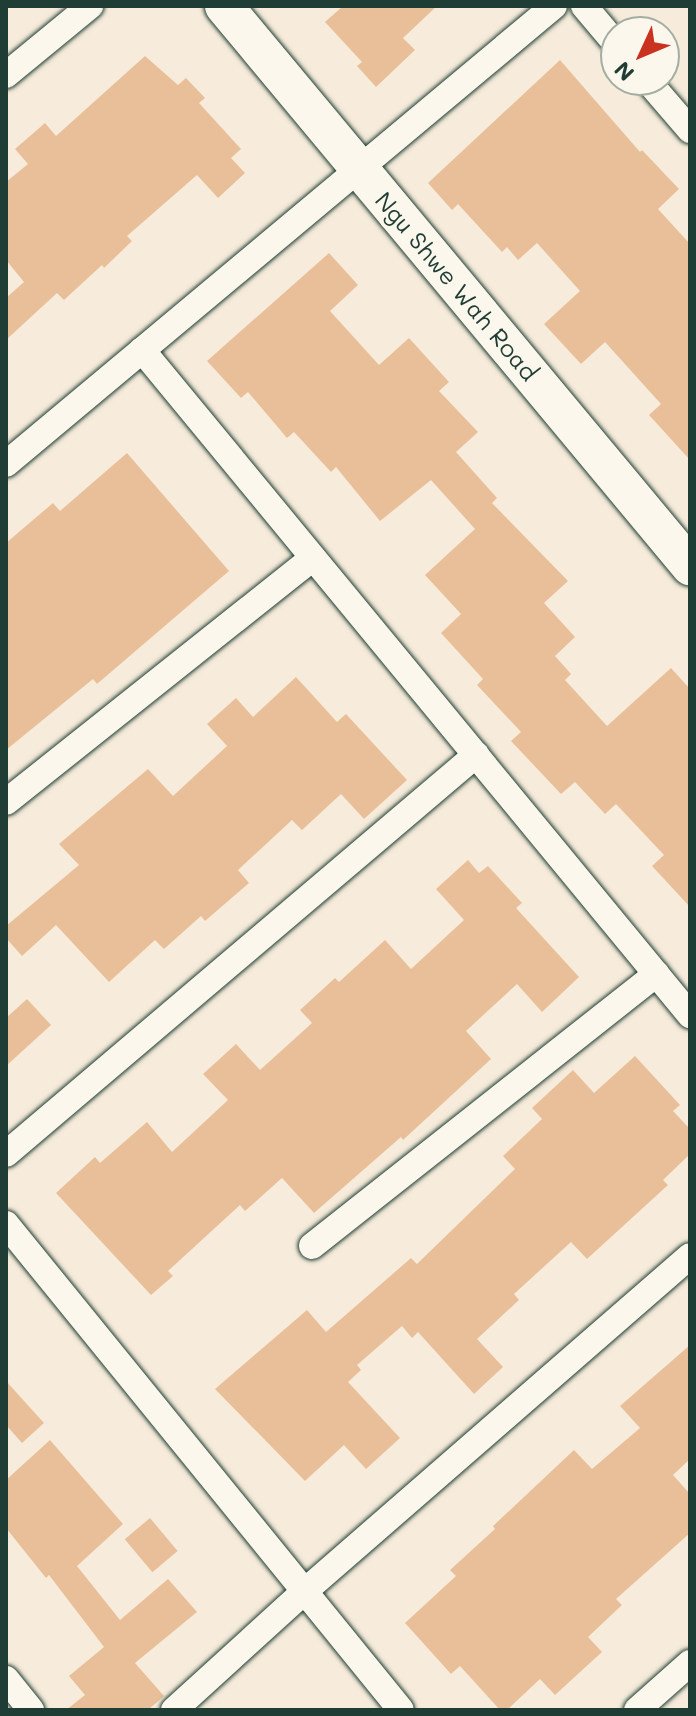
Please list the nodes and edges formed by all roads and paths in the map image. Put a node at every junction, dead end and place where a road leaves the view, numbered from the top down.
1 (90, 6) edge
2 (224, 6) edge
3 (554, 6) edge
4 (584, 6) edge
5 (600, 25) edge
6 (6, 75) edge
7 (661, 96) edge
8 (690, 130) edge
9 (359, 168) junction
10 (142, 350) junction
11 (6, 464) edge
12 (313, 558) junction
13 (690, 566) edge
14 (476, 755) junction
15 (6, 802) edge
16 (657, 974) junction
17 (690, 1015) edge
18 (6, 1154) edge
19 (6, 1224) edge
20 (312, 1246) dead end
21 (690, 1256) edge
22 (305, 1591) junction
23 (690, 1663) edge
24 (6, 1679) edge
25 (31, 1710) edge
26 (174, 1710) edge
27 (401, 1710) edge
28 (637, 1710) edge

1 - 6 street
2 - 9 street, Ngu Shwe Wah Road
3 - 9 street
4 - 5 street
7 - 8 street
9 - 10 street
9 - 13 street, Ngu Shwe Wah Road
10 - 11 street
10 - 12 street
12 - 14 street
12 - 15 street
14 - 16 street
14 - 18 street
16 - 17 street
16 - 20 street
19 - 22 street
21 - 22 street
22 - 26 street
22 - 27 street
23 - 28 street
24 - 25 street

